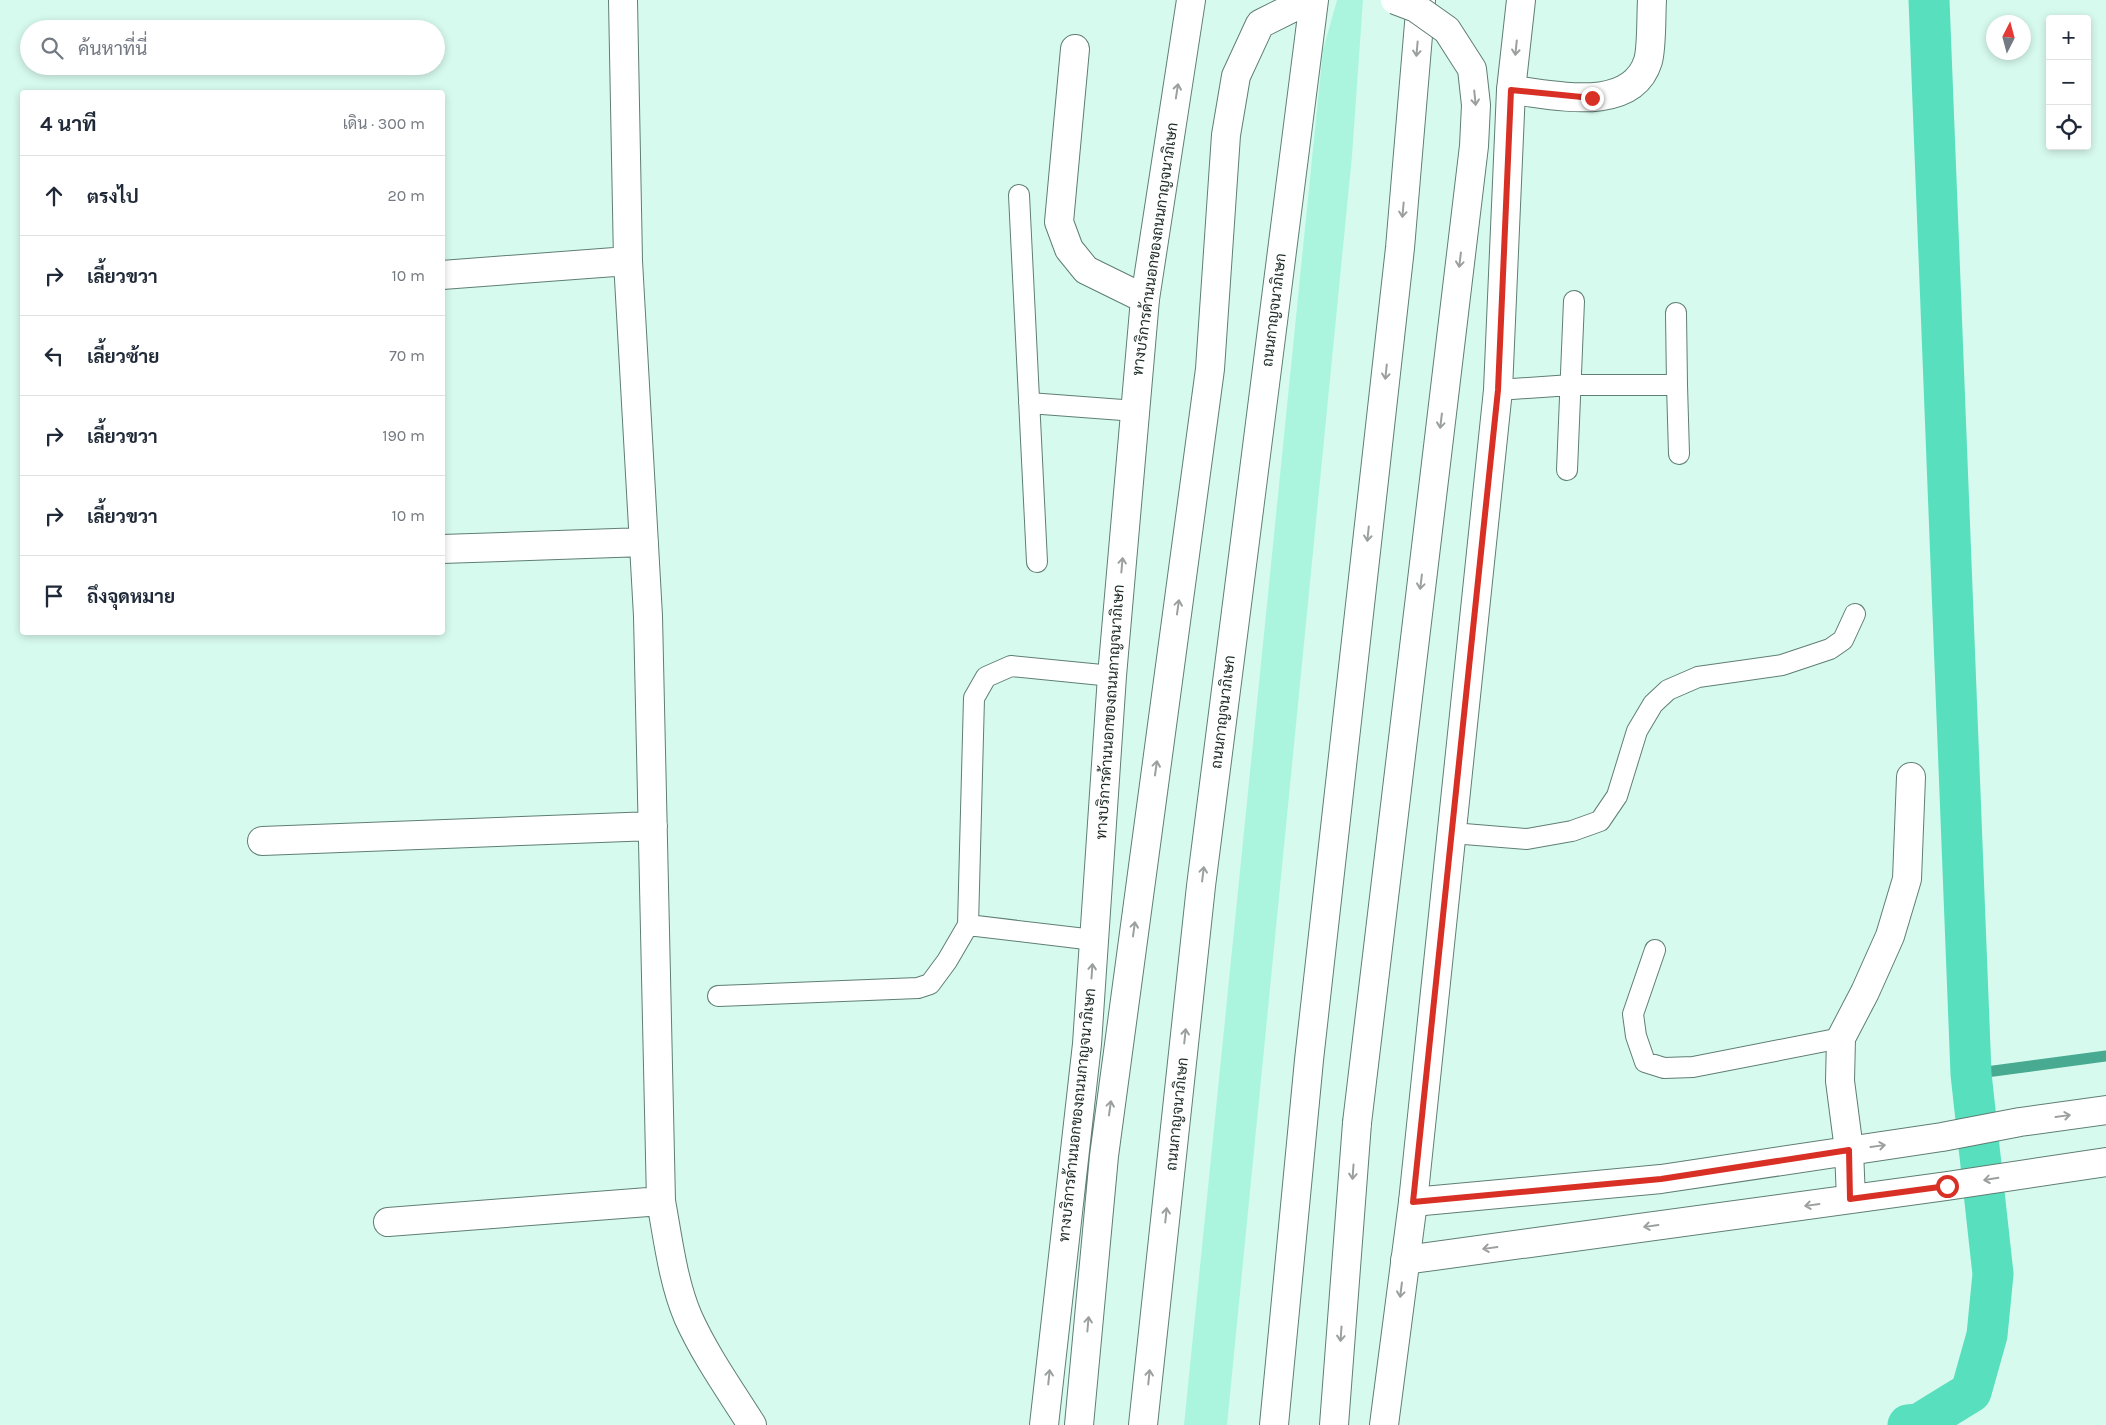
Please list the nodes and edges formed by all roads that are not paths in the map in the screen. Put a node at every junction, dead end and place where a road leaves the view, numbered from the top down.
1 (623, 0) edge
2 (1192, 0) edge
3 (1308, 0) edge
4 (1314, 0) edge
5 (1395, 0) edge
6 (1422, 0) edge
7 (1521, 0) edge
8 (1652, 0) edge
9 (1075, 49) dead end
10 (1511, 90) junction
11 (1019, 195) dead end
12 (628, 261) junction
13 (445, 275) edge
14 (1145, 299) junction
15 (1574, 301) dead end
16 (1676, 312) dead end
17 (1571, 385) junction
18 (1677, 385) junction
19 (1498, 390) junction
20 (1029, 403) junction
21 (1136, 410) junction
22 (1680, 454) dead end
23 (1568, 470) dead end
24 (644, 542) junction
25 (445, 549) edge
26 (1037, 562) dead end
27 (1855, 614) dead end
28 (1112, 676) junction
29 (1911, 777) dead end
30 (653, 826) junction
31 (1452, 833) junction
32 (262, 841) dead end
33 (968, 925) junction
34 (1094, 940) junction
35 (1656, 950) dead end
36 (718, 996) dead end
37 (1841, 1038) junction
38 (2106, 1110) edge
39 (1849, 1150) junction
40 (2106, 1162) edge
41 (1850, 1199) junction
42 (661, 1202) junction
43 (1413, 1202) junction
44 (388, 1222) dead end
45 (1405, 1260) junction
46 (752, 1425) edge
47 (1044, 1425) edge
48 (1079, 1425) edge
49 (1144, 1425) edge
50 (1274, 1425) edge
51 (1334, 1425) edge
52 (1384, 1425) edge

1 - 12 main road
14 -> 2 main road, ทางบริการด้านนอกของถนนกาญจนาภิเษก
48 -> 3 main road
49 -> 4 main road, ถนนกาญจนาภิเษก
5 -> 51 main road, bridge
6 -> 50 main road
7 -> 10 main road
8 - 10 main road
9 - 14 main road
10 - 19 main road
11 - 20 lane
12 - 13 main road
12 - 24 main road
14 - 21 main road, ทางบริการด้านนอกของถนนกาญจนาภิเษก
15 - 17 lane
16 - 18 lane
17 - 18 lane
17 - 19 lane
17 - 23 lane
18 - 22 lane
19 - 31 main road
20 - 21 lane
20 - 26 lane
28 -> 21 main road, ทางบริการด้านนอกของถนนกาญจนาภิเษก
24 - 25 main road
24 - 30 main road
27 - 31 lane
28 - 33 lane
28 - 34 main road, ทางบริการด้านนอกของถนนกาญจนาภิเษก
29 - 37 main road
30 - 32 main road
30 - 42 main road
31 - 43 main road
33 - 34 lane
33 - 36 lane
47 -> 34 main road, ทางบริการด้านนอกของถนนกาญจนาภิเษก
35 - 37 lane
37 - 39 main road
39 -> 38 main road
39 - 41 main road
39 - 43 main road
40 -> 41 main road
41 -> 45 main road
42 - 44 main road
42 - 46 main road
43 - 45 main road
45 -> 52 main road

